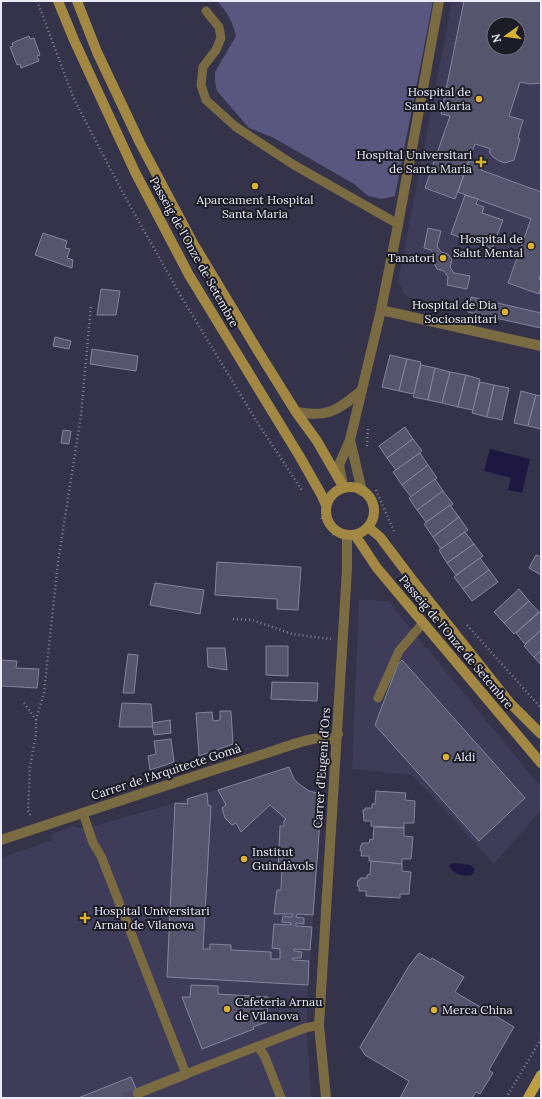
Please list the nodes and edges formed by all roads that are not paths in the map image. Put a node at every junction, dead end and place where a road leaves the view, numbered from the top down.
1 (58, 1) edge
2 (77, 1) edge
3 (439, 1) edge
4 (206, 12) dead end
5 (398, 224) junction
6 (381, 310) junction
7 (541, 346) edge
8 (362, 390) junction
9 (296, 412) junction
10 (350, 440) junction
11 (344, 488) junction
12 (362, 491) junction
13 (326, 505) junction
14 (368, 526) junction
15 (351, 535) junction
16 (423, 623) junction
17 (378, 698) dead end
18 (338, 734) junction
19 (541, 734) edge
20 (541, 763) edge
21 (83, 813) junction
22 (1, 840) edge
23 (319, 1025) junction
24 (258, 1046) junction
25 (186, 1074) junction
26 (541, 1075) edge
27 (138, 1093) tunnel mouth
28 (281, 1098) edge
29 (326, 1098) edge
30 (528, 1098) edge

1 - 13 street, Passeig de l'Onze de Setembre
2 - 9 street, Passeig de l'Onze de Setembre
3 - 5 street
4 - 5 lane
5 - 6 street
6 - 7 street
6 - 8 street
8 - 9 street
8 - 10 street
9 - 11 street, Passeig de l'Onze de Setembre
10 - 11 street
10 - 12 street
11 - 12 street
11 - 13 street
12 - 14 street
13 - 15 street
14 - 15 street
14 - 19 street, Passeig de l'Onze de Setembre
15 - 16 street, Passeig de l'Onze de Setembre
15 - 18 street, Carrer d'Eugeni d'Ors
16 - 17 lane
16 - 20 street, Passeig de l'Onze de Setembre
18 - 21 street, Carrer de l'Arquitecte Gomà
18 - 23 street, Carrer d'Eugeni d'Ors
21 - 22 street, Carrer de l'Arquitecte Gomà
21 - 25 lane
23 - 24 lane
23 - 29 street, Carrer d'Eugeni d'Ors
24 - 25 lane
24 - 28 lane
25 - 27 street
26 - 30 main road

